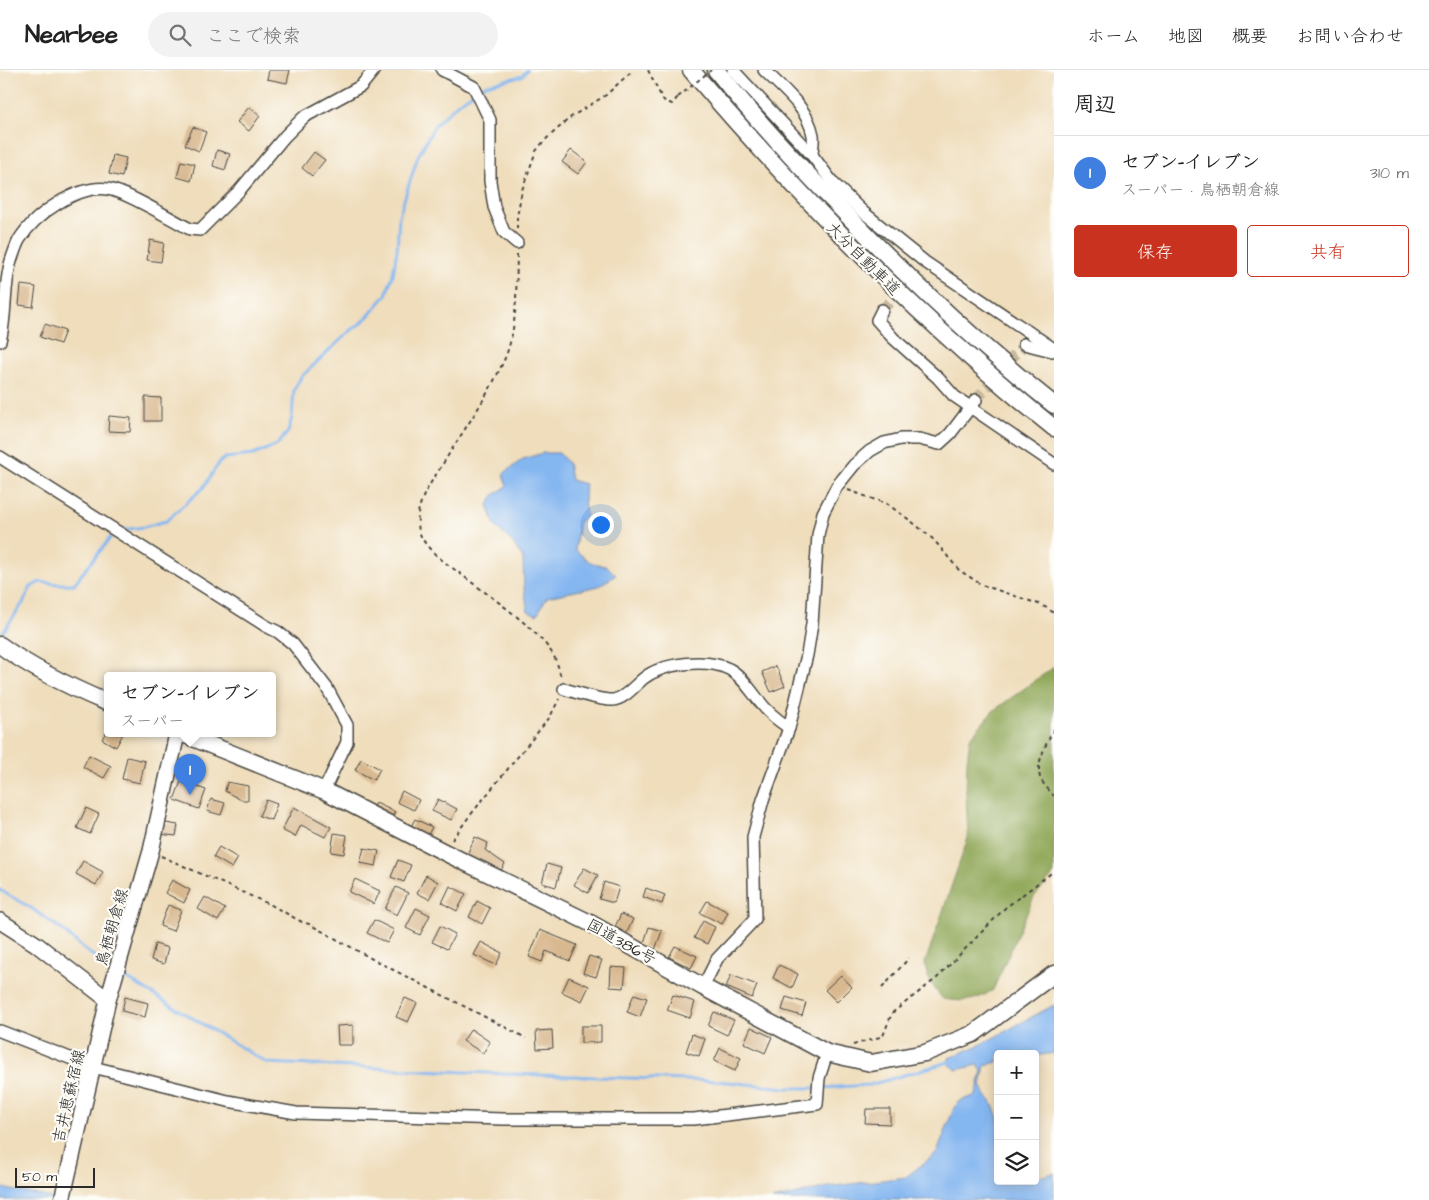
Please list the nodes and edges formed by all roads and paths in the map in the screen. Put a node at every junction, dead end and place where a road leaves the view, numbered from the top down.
1 (374, 70) edge
2 (442, 70) edge
3 (633, 70) edge
4 (648, 70) edge
5 (691, 70) edge
6 (711, 70) edge
7 (716, 70) edge
8 (733, 70) edge
9 (764, 70) edge
10 (812, 155) junction
11 (517, 243) junction
12 (925, 262) junction
13 (916, 273) dead end
14 (882, 310) dead end
15 (0, 339) edge
16 (1024, 344) dead end
17 (1054, 350) edge
18 (973, 403) junction
19 (1054, 405) edge
20 (1054, 428) edge
21 (0, 457) edge
22 (1054, 464) edge
23 (837, 486) junction
24 (1054, 613) edge
25 (0, 645) edge
26 (564, 689) junction
27 (104, 701) edge
28 (789, 728) junction
29 (1054, 729) edge
30 (176, 737) edge
31 (190, 737) edge
32 (325, 791) junction
33 (1054, 796) edge
34 (151, 851) junction
35 (446, 853) junction
36 (1054, 871) edge
37 (0, 921) edge
38 (909, 958) dead end
39 (1054, 974) edge
40 (703, 987) junction
41 (882, 988) dead end
42 (108, 1000) junction
43 (0, 1031) edge
44 (526, 1038) dead end
45 (851, 1046) dead end
46 (827, 1053) junction
47 (93, 1067) junction
48 (62, 1200) edge

1 - 15 street
2 - 11 street
3 - 11 path
4 - 6 path, bridge
5 - 20 highway, 大分自動車道
7 - 19 highway, 大分自動車道
8 - 10 street
9 - 10 street
10 - 12 street
11 - 26 path
12 - 13 street
12 - 17 street
14 - 18 street
16 - 17 street
18 - 22 street
18 - 23 street
21 - 32 street
23 - 24 path
23 - 28 street
25 - 27 highway
26 - 28 street
26 - 35 path
28 - 40 street
29 - 33 path
30 - 34 main road, 鳥栖朝倉線
31 - 32 highway, 国道386号
32 - 35 highway, 国道386号
34 - 42 main road, 鳥栖朝倉線
34 - 44 path
35 - 40 highway, 国道386号
36 - 45 path
37 - 42 main road, 鳥栖朝倉線
38 - 41 path
39 - 46 highway, 国道386号
40 - 46 highway, 国道386号
42 - 47 main road, 吉井恵蘇宿線
43 - 47 street
46 - 47 street
47 - 48 main road, 吉井恵蘇宿線

